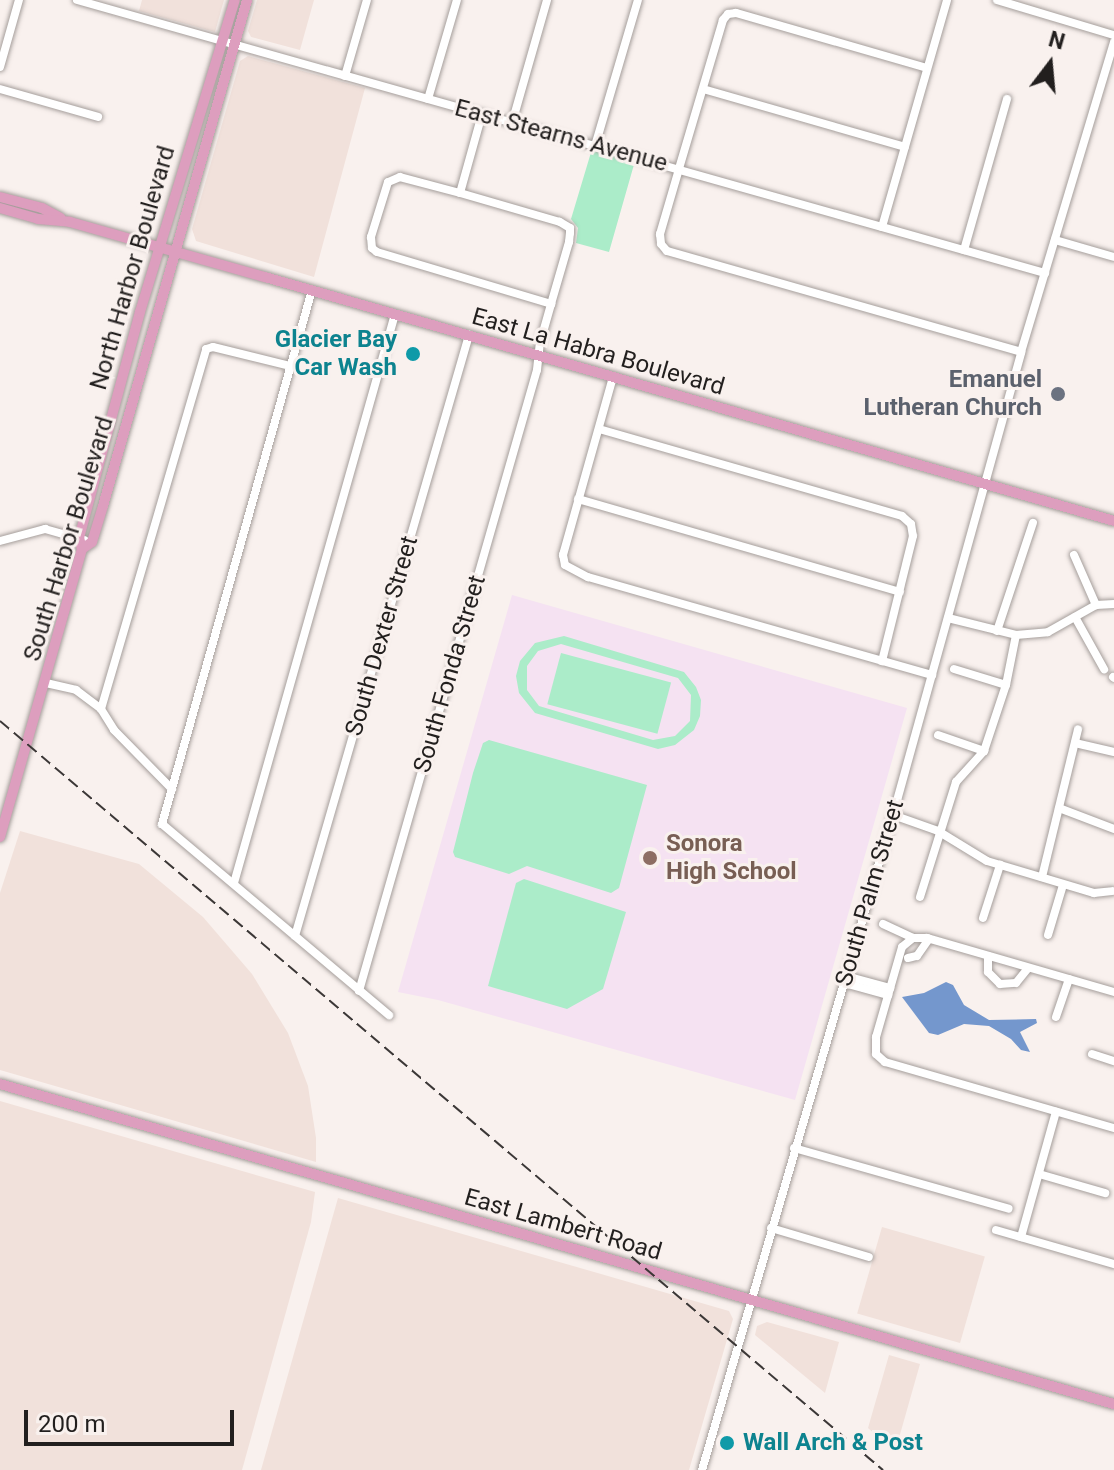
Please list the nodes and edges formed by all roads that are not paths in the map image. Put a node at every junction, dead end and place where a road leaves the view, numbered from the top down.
1 (19, 0) edge
2 (77, 0) edge
3 (235, 0) edge
4 (247, 0) edge
5 (367, 0) edge
6 (457, 0) edge
7 (547, 0) edge
8 (638, 0) edge
9 (947, 0) edge
10 (997, 0) edge
11 (1035, 0) edge
12 (1032, 11) junction
13 (1114, 35) edge
14 (1114, 42) edge
15 (228, 43) junction
16 (0, 67) edge
17 (927, 68) junction
18 (345, 76) junction
19 (0, 89) edge
20 (703, 89) junction
21 (428, 99) junction
22 (1007, 99) dead end
23 (482, 114) junction
24 (98, 117) dead end
25 (512, 123) junction
26 (595, 146) junction
27 (905, 147) junction
28 (679, 169) junction
29 (460, 193) junction
30 (0, 197) edge
31 (0, 208) edge
32 (70, 222) junction
33 (882, 227) junction
34 (1055, 240) junction
35 (159, 247) junction
36 (964, 250) junction
37 (174, 252) junction
38 (1114, 257) edge
39 (1045, 273) junction
40 (312, 290) junction
41 (551, 304) junction
42 (395, 314) junction
43 (469, 335) junction
44 (1021, 352) junction
45 (538, 356) junction
46 (290, 366) junction
47 (613, 377) junction
48 (599, 429) junction
49 (984, 484) junction
50 (578, 499) junction
51 (1113, 519) edge
52 (1033, 523) dead end
53 (0, 541) edge
54 (81, 544) junction
55 (1074, 555) dead end
56 (900, 592) junction
57 (1114, 604) edge
58 (1096, 605) junction
59 (1075, 617) junction
60 (948, 618) junction
61 (997, 631) junction
62 (1016, 635) junction
63 (882, 661) junction
64 (954, 669) dead end
65 (1104, 669) dead end
66 (932, 675) junction
67 (46, 683) junction
68 (1006, 685) junction
69 (101, 709) junction
70 (1078, 729) dead end
71 (938, 735) dead end
72 (1075, 743) junction
73 (984, 751) junction
74 (1114, 752) edge
75 (172, 789) junction
76 (1059, 808) junction
77 (893, 815) junction
78 (1114, 829) edge
79 (938, 831) junction
80 (0, 837) edge
81 (1000, 865) junction
82 (1042, 877) junction
83 (234, 883) junction
84 (1063, 885) junction
85 (1113, 891) edge
86 (920, 897) dead end
87 (983, 918) dead end
88 (883, 924) dead end
89 (1048, 935) dead end
90 (295, 936) junction
91 (913, 938) junction
92 (929, 939) junction
93 (985, 956) junction
94 (908, 958) dead end
95 (1028, 968) junction
96 (1069, 979) junction
97 (845, 980) junction
98 (359, 991) junction
99 (889, 992) junction
100 (1114, 992) edge
101 (389, 1015) dead end
102 (1056, 1017) dead end
103 (1092, 1054) dead end
104 (1114, 1061) edge
105 (0, 1084) edge
106 (1056, 1112) junction
107 (1114, 1128) edge
108 (794, 1148) junction
109 (1039, 1174) junction
110 (1105, 1193) dead end
111 (1009, 1209) dead end
112 (771, 1228) junction
113 (996, 1230) dead end
114 (1021, 1237) junction
115 (869, 1257) dead end
116 (1114, 1264) edge
117 (750, 1302) junction
118 (1114, 1404) edge
119 (702, 1470) edge

1 - 16 street
2 - 15 street, East Stearns Avenue
3 - 15 main road, North Harbor Boulevard
4 - 15 main road, North Harbor Boulevard
5 - 18 street
6 - 21 street
7 - 25 street
8 - 26 street
9 - 17 street
10 - 12 street
11 - 12 street
12 - 13 street
14 - 34 street, South Palm Street
15 - 18 street, East Stearns Avenue
15 - 35 main road, North Harbor Boulevard
15 - 37 main road, North Harbor Boulevard
17 - 20 street
17 - 27 street
18 - 21 street, East Stearns Avenue
19 - 24 street
20 - 27 street
20 - 28 street
21 - 23 street, East Stearns Avenue
22 - 36 street
23 - 25 street, East Stearns Avenue
23 - 29 street
25 - 26 street, East Stearns Avenue
26 - 28 street, East Stearns Avenue
27 - 33 street
28 - 33 street, East Stearns Avenue
28 - 44 street
29 - 41 street, South Fonda Street
29 - 41 street
30 - 32 main road, East La Habra Boulevard
31 - 32 main road, East La Habra Boulevard
32 - 35 main road, East La Habra Boulevard
33 - 36 street, East Stearns Avenue
34 - 38 street
34 - 39 street, South Palm Street
35 - 37 main road, East La Habra Boulevard
35 - 54 main road, North Harbor Boulevard
36 - 39 street, East Stearns Avenue
37 - 40 main road, East La Habra Boulevard
37 - 54 main road, South Harbor Boulevard
39 - 44 street, South Palm Street
40 - 42 main road, East La Habra Boulevard
40 - 46 street
41 - 45 street, South Fonda Street
42 - 43 main road, East La Habra Boulevard
42 - 83 street
43 - 45 main road, East La Habra Boulevard
43 - 90 street, South Dexter Street
44 - 49 street, South Palm Street
45 - 47 main road, East La Habra Boulevard
45 - 98 street, South Fonda Street
46 - 69 street
46 - 75 street
47 - 48 street
47 - 49 main road, East La Habra Boulevard
48 - 50 street
48 - 56 street
49 - 51 main road, East La Habra Boulevard
49 - 60 street, South Palm Street
50 - 56 street
50 - 63 street
52 - 61 street
53 - 54 street
54 - 67 main road, South Harbor Boulevard
55 - 58 street
56 - 63 street
57 - 58 street
58 - 59 street
59 - 62 street
59 - 65 street
60 - 61 street
60 - 66 street, South Palm Street
61 - 62 street
62 - 68 street
63 - 66 street
64 - 68 street
66 - 77 street, South Palm Street
67 - 69 street
67 - 80 main road, South Harbor Boulevard
68 - 73 street
69 - 75 street
70 - 72 street
71 - 73 street
72 - 74 street
72 - 76 street
73 - 79 street
75 - 83 street
76 - 78 street
76 - 82 street
77 - 79 street
77 - 97 street, South Palm Street
79 - 81 street
79 - 86 street
81 - 82 street
81 - 87 street
82 - 84 street
83 - 90 street
84 - 85 street
84 - 89 street
88 - 91 street
90 - 98 street
91 - 92 street
91 - 99 street
92 - 93 street
92 - 94 street
93 - 95 street
93 - 95 street
95 - 96 street
96 - 100 street
96 - 102 street
97 - 99 street
97 - 108 street, South Palm Street
98 - 101 street
99 - 106 street
103 - 104 street
105 - 117 main road, East Lambert Road
106 - 107 street
106 - 109 street
108 - 111 street
108 - 112 street, South Palm Street
109 - 110 street
109 - 114 street
112 - 115 street
112 - 117 street, South Palm Street
113 - 114 street
114 - 116 street
117 - 118 main road, East Lambert Road
117 - 119 street, South Palm Street

